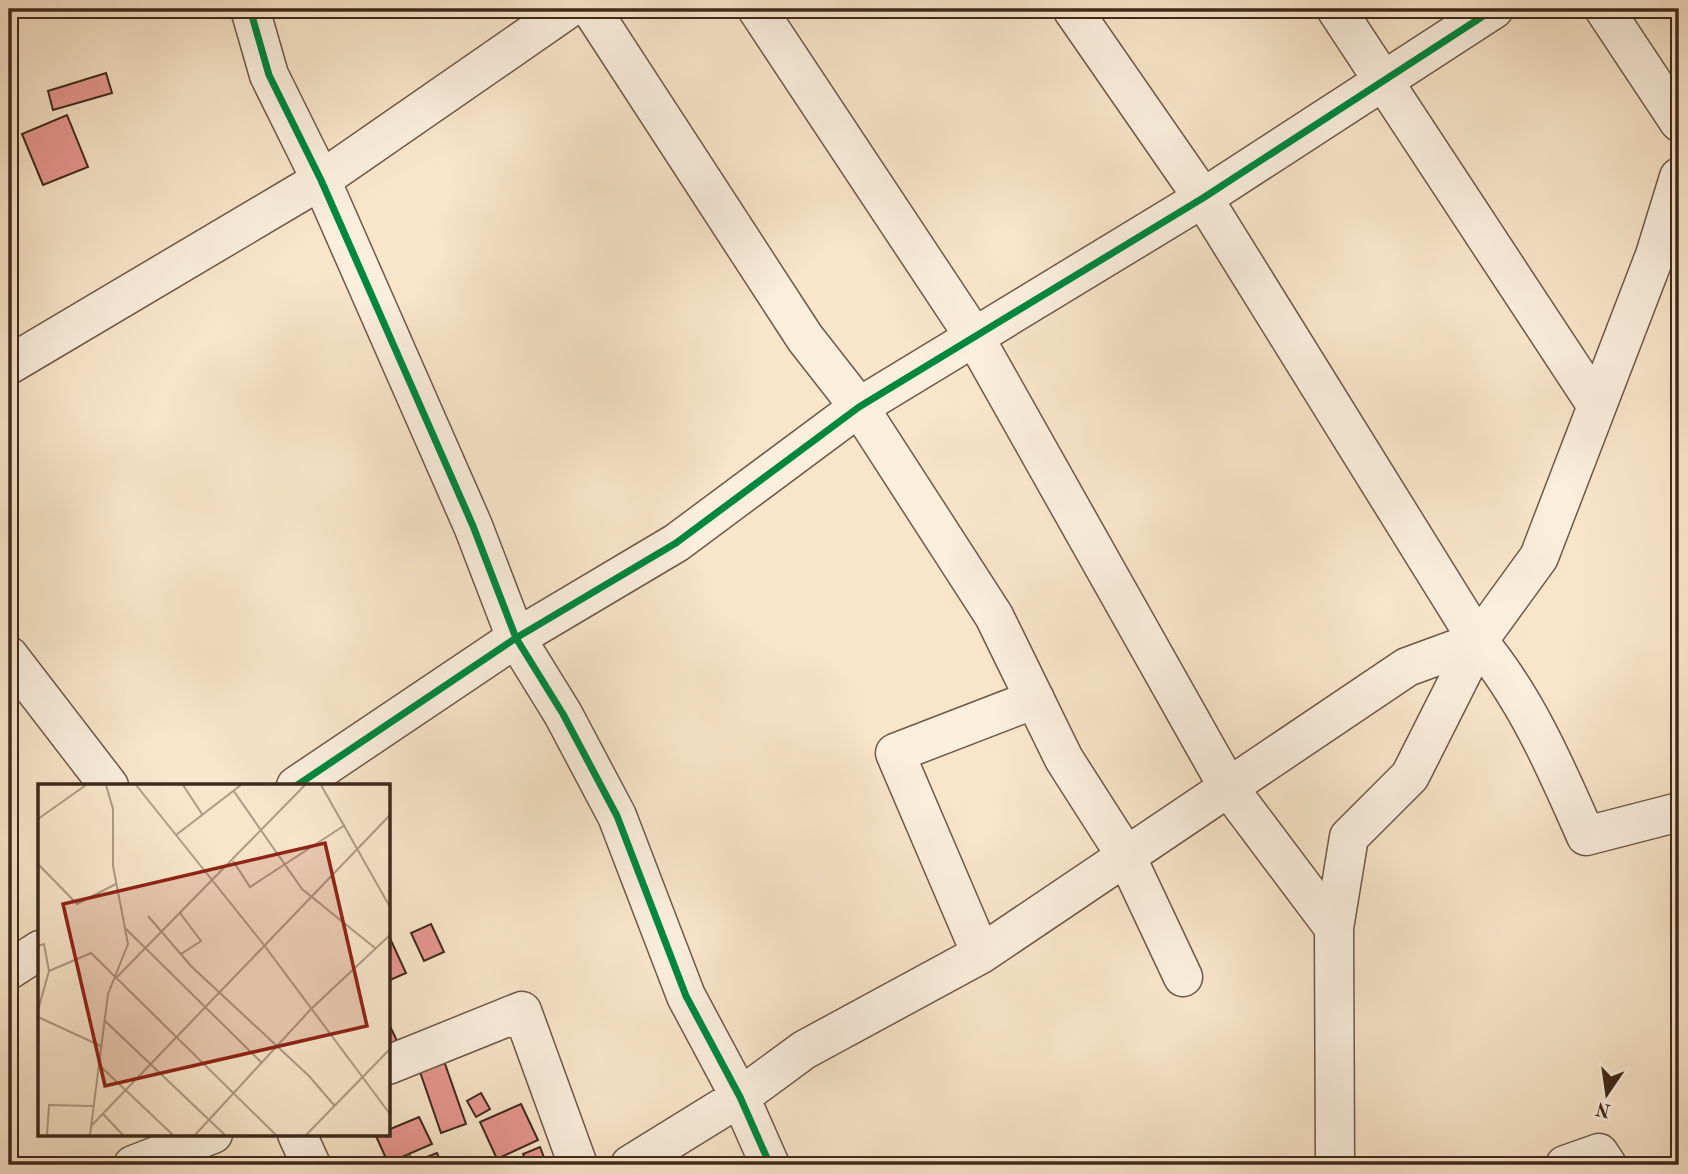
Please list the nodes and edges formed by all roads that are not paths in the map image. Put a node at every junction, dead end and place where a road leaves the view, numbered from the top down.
1 (250, 9) edge
2 (568, 9) edge
3 (591, 9) edge
4 (757, 9) edge
5 (1072, 9) edge
6 (1336, 9) edge
7 (1494, 9) edge
8 (1604, 9) edge
9 (1383, 81) junction
10 (1679, 122) edge
11 (1679, 177) edge
12 (321, 180) junction
13 (1203, 198) junction
14 (1667, 263) edge
15 (975, 338) junction
16 (9, 365) edge
17 (1597, 406) junction
18 (859, 407) junction
19 (516, 638) junction
20 (1478, 641) junction
21 (9, 656) edge
22 (1035, 699) junction
23 (107, 784) edge
24 (299, 784) edge
25 (1228, 788) junction
26 (1679, 812) edge
27 (1126, 856) junction
28 (1334, 928) junction
29 (38, 951) edge
30 (981, 954) junction
31 (9, 970) edge
32 (1183, 977) dead end
33 (390, 1064) edge
34 (740, 1097) junction
35 (208, 1136) edge
36 (298, 1136) edge
37 (133, 1165) edge
38 (311, 1165) edge
39 (578, 1165) edge
40 (630, 1165) edge
41 (770, 1165) edge
42 (1335, 1165) edge
43 (1565, 1165) edge
44 (1607, 1165) edge

1 - 12 street
2 - 12 street
3 - 18 street
4 - 15 street
5 - 13 street
6 - 9 street
7 - 9 street
8 - 10 street
9 - 13 street
9 - 17 street
11 - 14 street
12 - 16 street
12 - 19 street
13 - 15 street
13 - 20 street
14 - 17 street
15 - 18 street
15 - 25 street
17 - 20 street
18 - 19 street
18 - 22 street
19 - 24 street
19 - 34 street
20 - 25 street
20 - 26 street
20 - 28 street
21 - 23 street
22 - 27 street
22 - 30 street
25 - 27 street
25 - 28 street
27 - 30 street
27 - 32 street
28 - 42 street
29 - 31 street
30 - 34 street
33 - 39 street
34 - 40 street
34 - 41 street
35 - 37 street
36 - 38 street
43 - 44 street

